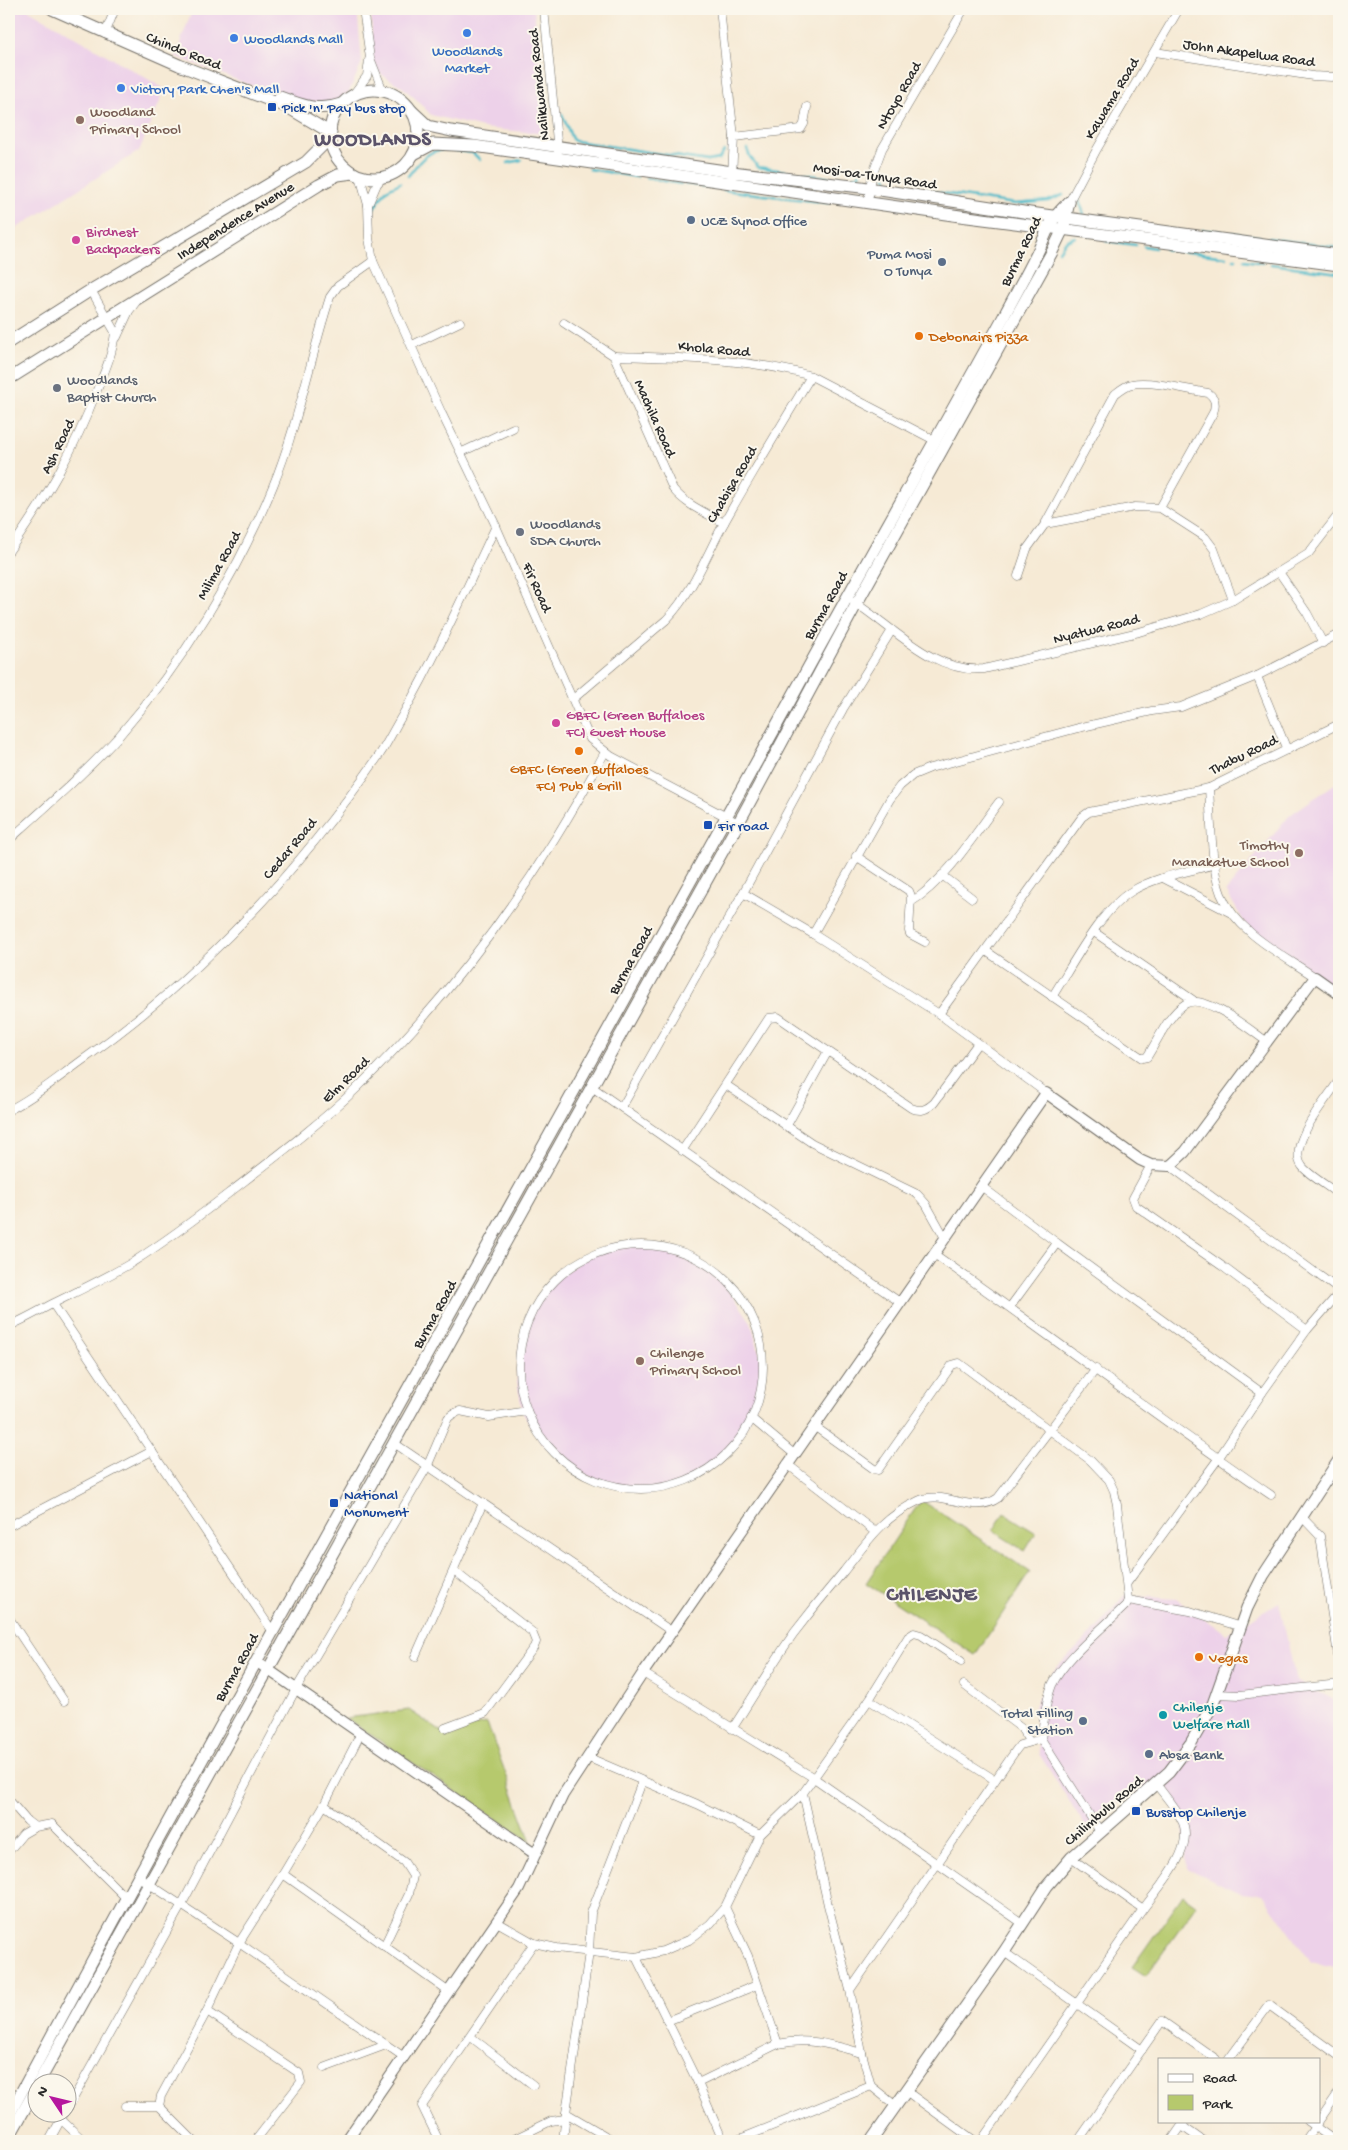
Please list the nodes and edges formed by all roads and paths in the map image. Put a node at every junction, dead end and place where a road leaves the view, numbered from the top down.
1 (52, 9) edge
2 (66, 9) edge
3 (115, 9) edge
4 (363, 9) edge
5 (544, 9) edge
6 (720, 9) edge
7 (964, 9) edge
8 (1179, 9) edge
9 (107, 31) junction
10 (1155, 52) junction
11 (370, 58) junction
12 (1339, 74) edge
13 (383, 91) junction
14 (352, 96) junction
15 (341, 104) junction
16 (806, 107) dead end
17 (412, 111) junction
18 (331, 135) junction
19 (734, 138) junction
20 (558, 146) junction
21 (414, 154) junction
22 (558, 158) junction
23 (732, 172) junction
24 (357, 174) junction
25 (383, 177) junction
26 (731, 184) junction
27 (869, 188) junction
28 (868, 201) junction
29 (1069, 202) junction
30 (368, 205) junction
31 (1054, 216) junction
32 (1067, 217) junction
33 (1047, 227) junction
34 (1063, 229) junction
35 (1339, 255) edge
36 (373, 261) junction
37 (1339, 265) edge
38 (91, 290) junction
39 (141, 296) junction
40 (106, 318) junction
41 (460, 322) dead end
42 (564, 323) dead end
43 (9, 342) edge
44 (114, 344) junction
45 (412, 345) junction
46 (614, 356) junction
47 (811, 376) junction
48 (9, 380) edge
49 (513, 428) dead end
50 (934, 440) junction
51 (462, 452) junction
52 (1160, 508) junction
53 (1339, 514) edge
54 (724, 523) junction
55 (1045, 524) junction
56 (496, 526) junction
57 (9, 551) edge
58 (1279, 572) junction
59 (1018, 576) dead end
60 (846, 597) junction
61 (1232, 600) junction
62 (857, 604) junction
63 (892, 630) junction
64 (1339, 634) edge
65 (1323, 644) junction
66 (1257, 676) junction
67 (573, 699) junction
68 (1339, 724) edge
69 (1287, 750) junction
70 (605, 752) junction
71 (1209, 788) junction
72 (999, 802) dead end
73 (726, 817) junction
74 (738, 823) junction
75 (9, 840) edge
76 (856, 856) junction
77 (1216, 864) junction
78 (942, 875) junction
79 (1162, 878) junction
80 (743, 892) junction
81 (972, 898) dead end
82 (911, 902) junction
83 (1233, 914) junction
84 (1094, 932) junction
85 (813, 934) junction
86 (925, 942) dead end
87 (986, 951) junction
88 (1315, 977) junction
89 (1339, 994) edge
90 (1052, 997) junction
91 (1193, 1000) junction
92 (939, 1014) junction
93 (1266, 1041) junction
94 (978, 1043) junction
95 (828, 1051) junction
96 (1339, 1080) edge
97 (726, 1086) junction
98 (592, 1087) junction
99 (1332, 1092) junction
100 (1046, 1093) junction
101 (1339, 1097) edge
102 (622, 1107) junction
103 (9, 1110) edge
104 (786, 1127) junction
105 (682, 1151) junction
106 (1151, 1165) junction
107 (1170, 1166) junction
108 (981, 1186) junction
109 (1339, 1195) edge
110 (946, 1238) junction
111 (1057, 1243) junction
112 (934, 1254) junction
113 (1339, 1292) edge
114 (901, 1303) junction
115 (53, 1304) junction
116 (1010, 1307) junction
117 (9, 1326) edge
118 (1307, 1330) junction
119 (1096, 1369) junction
120 (1262, 1393) junction
121 (527, 1411) junction
122 (751, 1418) junction
123 (814, 1426) junction
124 (1050, 1430) junction
125 (394, 1443) junction
126 (152, 1451) junction
127 (794, 1454) junction
128 (1218, 1460) junction
129 (1339, 1460) edge
130 (787, 1464) junction
131 (427, 1467) junction
132 (1271, 1495) dead end
133 (483, 1503) junction
134 (1302, 1516) junction
135 (9, 1526) edge
136 (874, 1531) junction
137 (454, 1571) junction
138 (1127, 1583) junction
139 (1128, 1600) junction
140 (9, 1618) edge
141 (1241, 1627) junction
142 (671, 1630) junction
143 (273, 1632) junction
144 (415, 1657) dead end
145 (961, 1661) dead end
146 (257, 1662) junction
147 (1339, 1662) edge
148 (269, 1670) junction
149 (643, 1673) junction
150 (1339, 1684) edge
151 (964, 1685) dead end
152 (296, 1689) junction
153 (1217, 1694) junction
154 (869, 1700) junction
155 (64, 1701) dead end
156 (445, 1728) dead end
157 (732, 1729) junction
158 (361, 1733) junction
159 (1042, 1739) junction
160 (1029, 1741) junction
161 (586, 1757) junction
162 (814, 1778) junction
163 (995, 1780) junction
164 (642, 1782) junction
165 (1156, 1784) junction
166 (803, 1793) junction
167 (9, 1800) edge
168 (324, 1805) junction
169 (35, 1827) junction
170 (1101, 1833) junction
171 (760, 1835) junction
172 (9, 1850) edge
173 (534, 1854) junction
174 (1071, 1858) junction
175 (938, 1863) junction
176 (283, 1874) junction
177 (137, 1876) junction
178 (150, 1883) junction
179 (125, 1897) junction
180 (182, 1904) junction
181 (725, 1907) junction
182 (1143, 1909) junction
183 (497, 1922) junction
184 (1022, 1923) junction
185 (239, 1943) junction
186 (534, 1943) junction
187 (384, 1946) junction
188 (589, 1952) junction
189 (1004, 1952) junction
190 (636, 1957) junction
191 (758, 1985) junction
192 (850, 1990) junction
193 (449, 1992) junction
194 (1077, 2005) junction
195 (207, 2012) junction
196 (667, 2020) junction
197 (470, 2037) junction
198 (778, 2044) junction
199 (386, 2045) junction
200 (1142, 2050) junction
201 (862, 2052) junction
202 (1339, 2056) edge
203 (404, 2057) junction
204 (1215, 2058) edge
205 (1230, 2058) edge
206 (324, 2068) dead end
207 (46, 2072) edge
208 (698, 2083) junction
209 (533, 2085) dead end
210 (871, 2086) junction
211 (78, 2090) edge
212 (906, 2091) junction
213 (1339, 2092) edge
214 (28, 2100) edge
215 (125, 2106) dead end
216 (159, 2106) junction
217 (896, 2106) junction
218 (566, 2116) junction
219 (11, 2119) edge
220 (1320, 2120) edge
221 (60, 2122) edge
222 (68, 2122) edge
223 (1308, 2122) edge
224 (1318, 2122) edge
225 (1183, 2124) edge
226 (1315, 2127) junction
227 (9, 2137) edge
228 (875, 2140) edge
229 (49, 2141) edge
230 (84, 2141) edge
231 (194, 2141) edge
232 (255, 2141) edge
233 (346, 2141) edge
234 (439, 2141) edge
235 (510, 2141) edge
236 (563, 2141) edge
237 (614, 2141) edge
238 (723, 2141) edge
239 (735, 2141) edge
240 (975, 2141) edge
241 (981, 2141) edge
242 (1078, 2141) edge
243 (1170, 2141) edge
244 (1203, 2141) edge
245 (1305, 2141) edge
246 (1335, 2141) edge

1 - 9 main road, Chindo Road
2 - 9 main road, Chindo Road
3 - 9 street
4 - 11 street
5 - 20 street, Nalikwanda Road
6 - 19 street
7 - 27 street, Ntoyo Road
8 - 10 street, Kawama Road
9 - 15 main road, Chindo Road
9 - 18 main road, Chindo Road
10 - 12 street, John Akapelwa Road
10 - 29 street, Kawama Road
11 - 13 street
11 - 14 street
13 - 14 main road
13 - 17 main road
14 - 15 main road
15 - 18 main road
16 - 19 street
17 - 20 main road, Mosi-oa-Tunya Road
17 - 21 main road
18 - 24 main road
18 - 38 main road, Independence Avenue
19 - 23 street
20 - 22 street, Nalikwanda Road
20 - 23 main road, Mosi-oa-Tunya Road
21 - 22 main road, Mosi-oa-Tunya Road
21 - 25 main road
22 - 26 main road, Mosi-oa-Tunya Road
23 - 26 street
23 - 27 main road, Mosi-oa-Tunya Road
24 - 25 main road
24 - 30 street, Fir Road
24 - 39 main road, Independence Avenue
25 - 30 street, Fir Road
26 - 28 main road, Mosi-oa-Tunya Road
27 - 28 street, Ntoyo Road
27 - 31 main road, Mosi-oa-Tunya Road
28 - 33 main road, Mosi-oa-Tunya Road
29 - 31 main road, Burma Road
29 - 32 main road, Burma Road
30 - 36 street, Fir Road
31 - 32 main road, Mosi-oa-Tunya Road
31 - 33 main road, Burma Road
32 - 34 main road, Burma Road
32 - 35 main road, Mosi-oa-Tunya Road
33 - 34 main road, Mosi-oa-Tunya Road
33 - 50 main road, Burma Road
34 - 37 main road, Mosi-oa-Tunya Road
34 - 62 main road, Burma Road
36 - 45 street, Fir Road
36 - 75 street, Milima Road
38 - 40 street
38 - 43 main road, Independence Avenue
39 - 40 main road, Independence Avenue
39 - 44 street, Ash Road
40 - 44 street
40 - 48 main road, Independence Avenue
41 - 45 street
42 - 46 street
44 - 57 street, Ash Road
45 - 51 street, Fir Road
46 - 47 street, Khola Road
46 - 54 street, Machila Road
47 - 50 street
47 - 54 street, Chabisa Road
49 - 51 street
50 - 60 main road, Burma Road
51 - 56 street, Fir Road
52 - 55 street
52 - 55 street
52 - 61 street
53 - 58 street, Nyatwa Road
54 - 67 street, Chabisa Road
55 - 59 street
56 - 67 street, Fir Road
56 - 103 street, Cedar Road
58 - 61 street, Nyatwa Road
58 - 65 street
60 - 62 street, Nyatwa Road
60 - 73 main road, Burma Road
61 - 63 street, Nyatwa Road
62 - 63 street, Nyatwa Road
62 - 74 main road, Burma Road
63 - 80 street
64 - 65 street
65 - 66 street
66 - 69 street
66 - 76 street
67 - 70 street, Fir Road
68 - 69 street, Thabu Road
69 - 71 street, Thabu Road
70 - 73 street, Fir Road
70 - 115 street, Elm Road
71 - 77 street, Thabu Road
71 - 87 street
72 - 78 street
73 - 74 street, Fir Road
73 - 143 main road, Burma Road
74 - 98 main road, Burma Road
76 - 82 street
76 - 85 street
77 - 79 street
77 - 83 street, Thabu Road
78 - 81 street
78 - 82 street
79 - 83 street
79 - 84 street
80 - 85 street
80 - 102 street
82 - 86 street
83 - 88 street, Thabu Road
84 - 90 street
84 - 91 street
85 - 92 street
87 - 90 street
87 - 92 street
88 - 89 street, Thabu Road
88 - 93 street
90 - 91 street
91 - 93 street
92 - 94 street
93 - 107 street
94 - 95 street
94 - 100 street
95 - 97 street
95 - 104 street
96 - 99 street
97 - 104 street
97 - 105 street
98 - 102 street
98 - 125 main road, Burma Road
99 - 101 street
99 - 109 street
100 - 106 street
100 - 108 street
102 - 105 street
104 - 110 street
105 - 114 street
106 - 107 street
106 - 118 street
107 - 113 street
108 - 110 street
108 - 111 street
110 - 112 street
111 - 116 street
111 - 120 street
112 - 114 street
112 - 116 street
113 - 118 street
114 - 123 street
115 - 117 street, Elm Road
115 - 126 street
116 - 119 street
118 - 120 street
119 - 124 street
119 - 128 street
120 - 128 street
121 - 122 street
121 - 122 street
121 - 131 street
122 - 127 street
123 - 124 street
123 - 127 street
124 - 136 street
124 - 138 street
125 - 131 street
125 - 148 main road, Burma Road
126 - 135 street
126 - 143 street
127 - 130 street
128 - 132 street
128 - 138 street
129 - 134 main road, Chilimbulu Road
130 - 136 street
130 - 142 street
131 - 133 street
131 - 152 street
133 - 137 street
133 - 142 street
134 - 141 main road, Chilimbulu Road
134 - 147 street
136 - 157 street
137 - 144 street
137 - 156 street
138 - 139 street
139 - 141 street
139 - 159 street
140 - 155 street
141 - 153 main road, Chilimbulu Road
142 - 149 street
143 - 146 main road, Burma Road
145 - 154 street
146 - 148 street
146 - 177 main road, Burma Road
148 - 152 street
148 - 178 main road, Burma Road
149 - 157 street
149 - 161 street
150 - 153 street
151 - 160 street
152 - 158 street
152 - 180 street
153 - 165 main road, Chilimbulu Road
154 - 162 street
154 - 163 street
157 - 162 street
158 - 168 street
158 - 173 street
159 - 160 street
159 - 170 street
160 - 163 street
161 - 164 street
161 - 173 street
162 - 166 street
162 - 175 street
163 - 175 street
164 - 171 street
164 - 188 street
165 - 170 main road, Chilimbulu Road
165 - 182 street
166 - 171 street
166 - 192 street
167 - 169 street
168 - 176 street
168 - 187 street
169 - 172 street
169 - 179 street
170 - 174 main road, Chilimbulu Road
171 - 181 street
173 - 183 street
174 - 182 street
174 - 184 main road, Chilimbulu Road
175 - 184 street
175 - 192 street
176 - 185 street
176 - 187 street
177 - 178 street
177 - 179 main road, Burma Road
178 - 180 street
178 - 207 main road, Burma Road
179 - 219 main road, Burma Road
180 - 185 street
180 - 211 street
181 - 190 street
181 - 191 street
182 - 194 street
183 - 186 street
183 - 193 street
184 - 189 main road, Chilimbulu Road
185 - 195 street
185 - 199 street
186 - 188 street
186 - 197 street
187 - 193 street
188 - 190 street
188 - 218 street
189 - 194 street
189 - 212 main road, Chilimbulu Road
190 - 196 street
191 - 196 street
191 - 198 street
192 - 201 street
193 - 203 street
194 - 200 street
194 - 241 street
195 - 216 street
195 - 232 street
196 - 208 street
197 - 209 street
197 - 234 street
198 - 201 street
198 - 208 street
199 - 203 street
199 - 206 street
200 - 204 street
200 - 242 street
201 - 210 street
202 - 205 street
203 - 233 street
208 - 238 street
210 - 217 street
210 - 239 street
212 - 217 main road, Chilimbulu Road
212 - 240 street
213 - 220 street
214 - 219 main road, Burma Road
215 - 216 street
216 - 231 street
217 - 228 main road, Chilimbulu Road
218 - 235 street
218 - 236 street
218 - 237 street
219 - 227 main road, Burma Road
221 - 229 street
222 - 230 street
223 - 226 street
224 - 226 street
225 - 243 street
225 - 244 street
226 - 245 street
226 - 246 street

